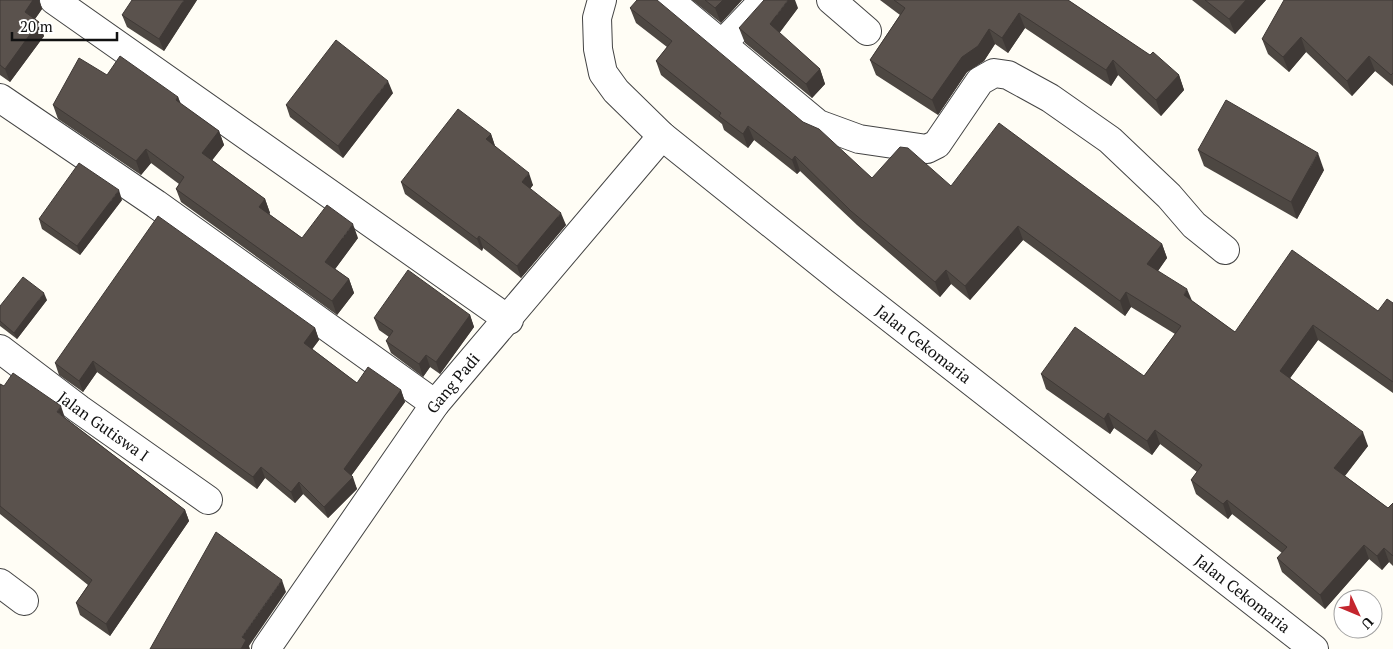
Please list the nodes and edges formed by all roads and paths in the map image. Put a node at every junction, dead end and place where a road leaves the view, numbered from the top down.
1 (54, 0) edge
2 (602, 0) edge
3 (669, 0) edge
4 (764, 0) edge
5 (831, 0) edge
6 (867, 31) dead end
7 (722, 44) junction
8 (0, 98) edge
9 (662, 136) junction
10 (1225, 250) dead end
11 (509, 320) junction
12 (0, 350) edge
13 (435, 404) junction
14 (208, 500) dead end
15 (0, 583) edge
16 (24, 601) dead end
17 (266, 649) edge
18 (1314, 649) edge

1 - 11 street
2 - 9 street, Jalan Cekomaria
3 - 7 street
4 - 7 street
5 - 6 street
7 - 10 street
8 - 13 street
9 - 11 street, Gang Padi
9 - 18 street, Jalan Cekomaria
11 - 13 street, Gang Padi
12 - 14 street, Jalan Gutiswa I
13 - 17 street, Gang Padi
15 - 16 street

